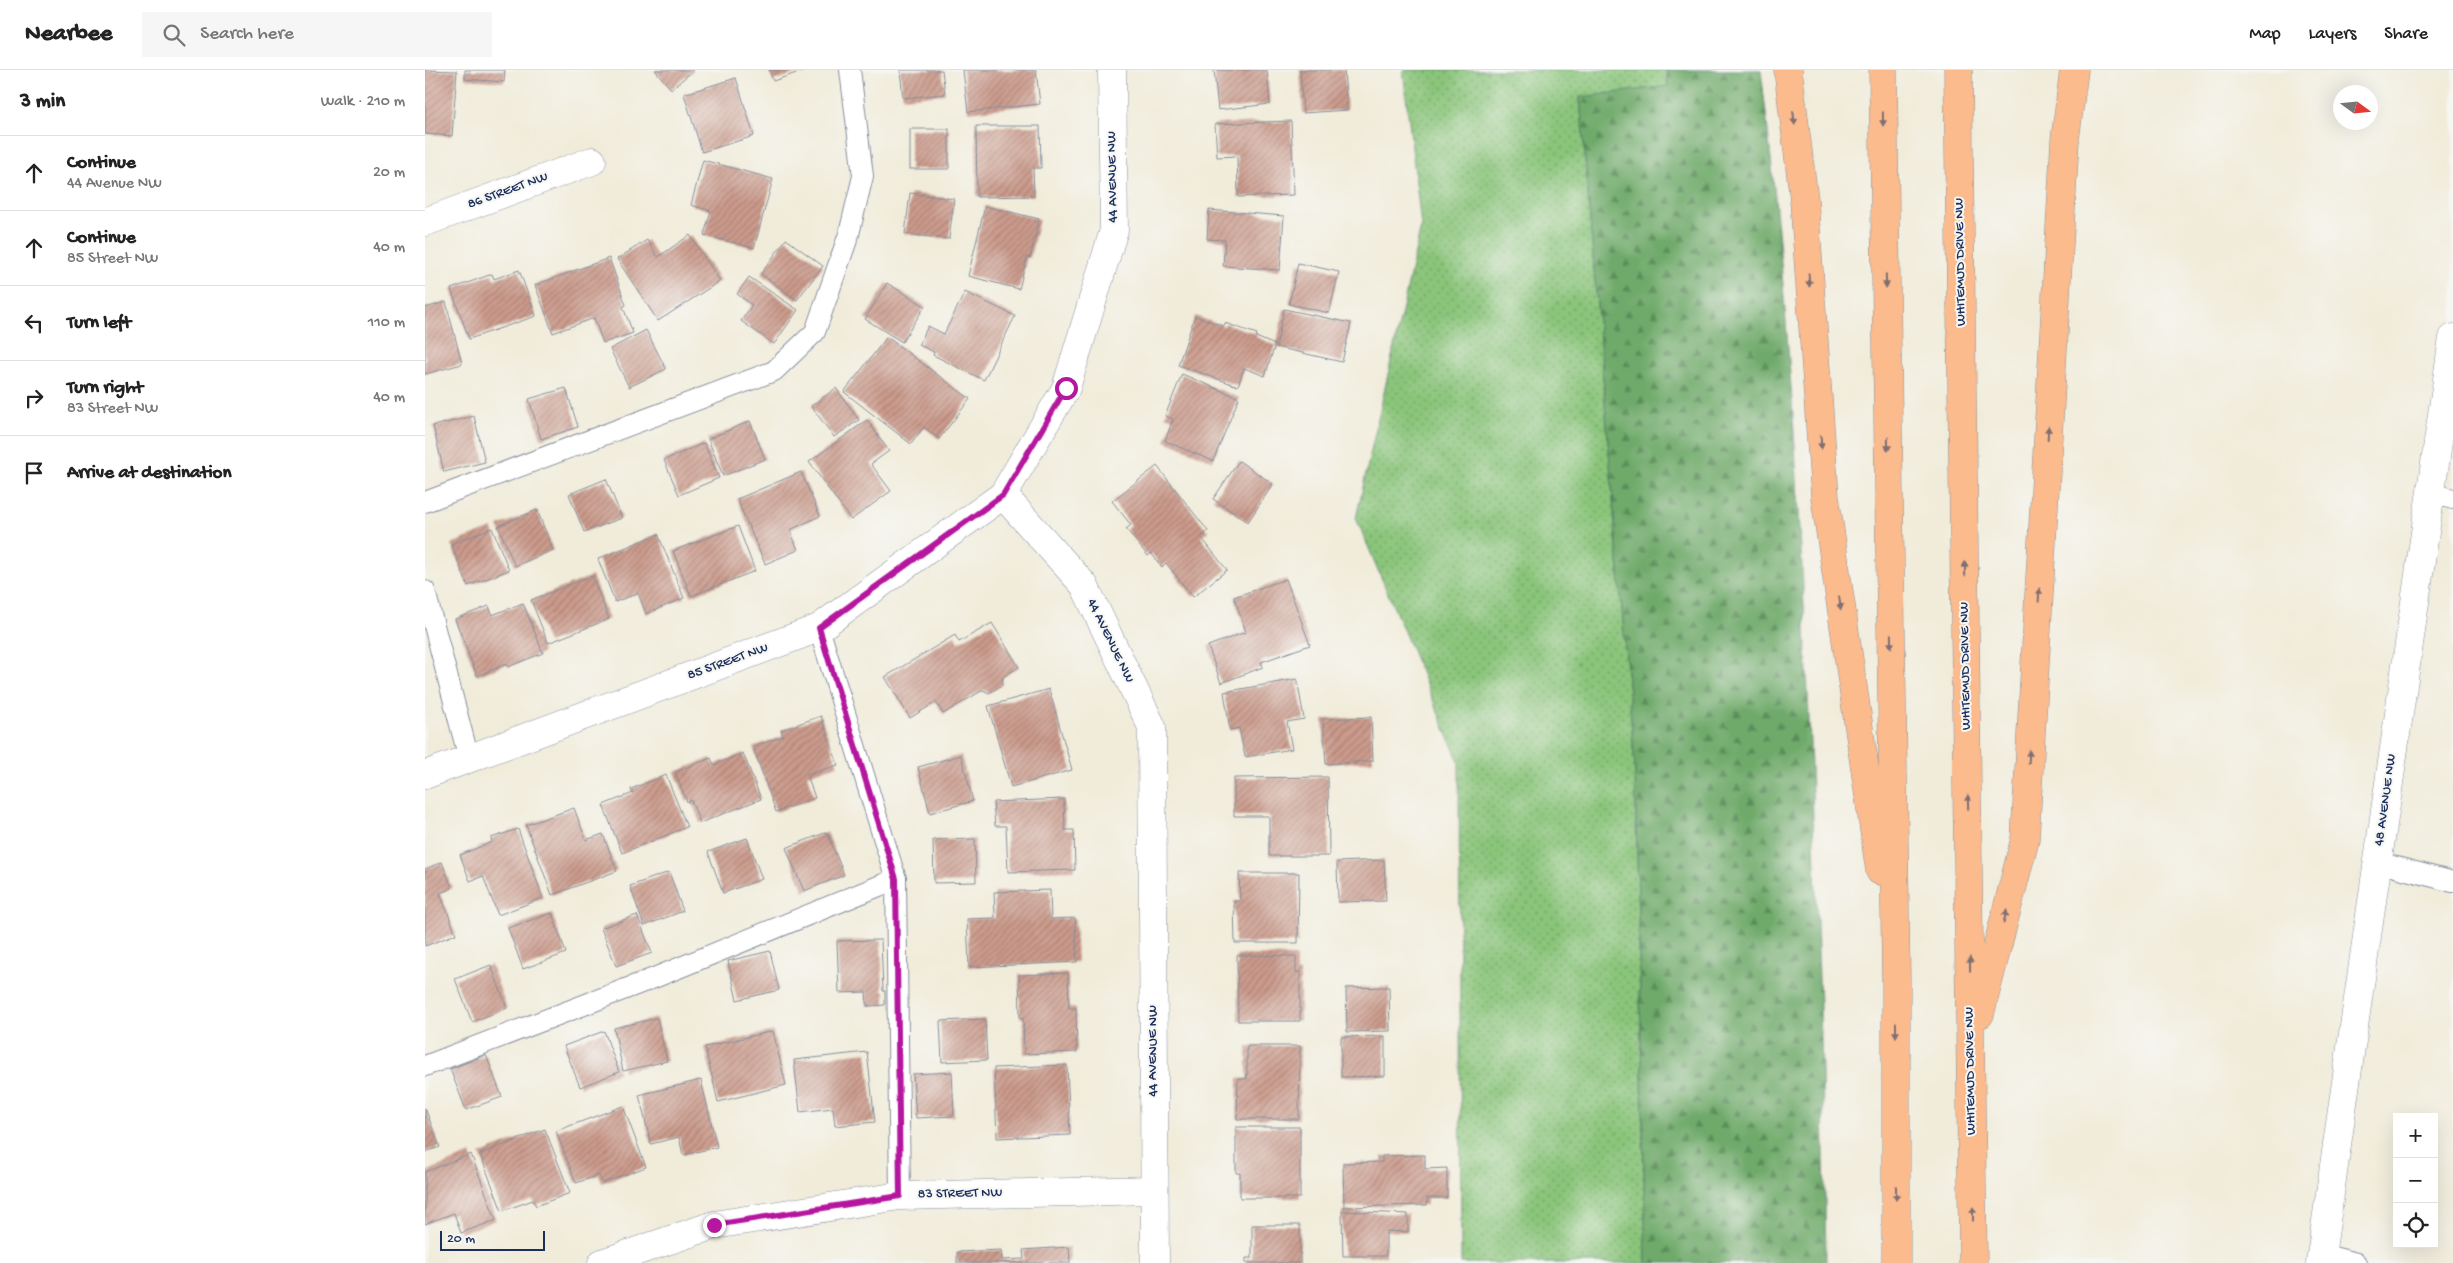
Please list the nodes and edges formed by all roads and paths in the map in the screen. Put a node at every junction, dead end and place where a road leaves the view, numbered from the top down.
1 (850, 70) edge
2 (1112, 70) edge
3 (1788, 70) edge
4 (1883, 70) edge
5 (1958, 70) edge
6 (2074, 70) edge
7 (592, 160) dead end
8 (425, 222) edge
9 (2453, 338) edge
10 (1003, 495) junction
11 (2442, 496) edge
12 (425, 502) edge
13 (425, 592) edge
14 (819, 628) junction
15 (469, 759) junction
16 (425, 775) edge
17 (2377, 862) junction
18 (896, 879) junction
19 (2453, 882) edge
20 (1896, 981) junction
21 (1971, 1049) junction
22 (425, 1066) edge
23 (1153, 1190) junction
24 (900, 1196) junction
25 (2321, 1258) edge
26 (619, 1260) edge
27 (1155, 1263) edge
28 (1896, 1263) edge
29 (1973, 1263) edge
30 (2356, 1263) edge

1 - 12 lane
2 - 10 street, 44 AVENUE NW
3 -> 20 highway
4 -> 20 highway
21 -> 5 highway, WHITEMUD DRIVE NW
21 -> 6 highway
7 - 8 street, 86 STREET NW
9 - 11 street, 48 AVENUE NW
10 - 14 street, 85 STREET NW
10 - 23 street, 44 AVENUE NW
11 - 17 street, 48 AVENUE NW
13 - 15 lane
14 - 15 street, 85 STREET NW
14 - 18 lane
15 - 16 street, 85 STREET NW
17 - 19 lane
17 - 25 street, 48 AVENUE NW
18 - 22 lane
18 - 24 lane
20 -> 28 highway
29 -> 21 highway, WHITEMUD DRIVE NW
23 - 24 street, 83 STREET NW
23 - 27 street, 44 AVENUE NW
24 - 26 street, 83 STREET NW
25 - 30 lane

